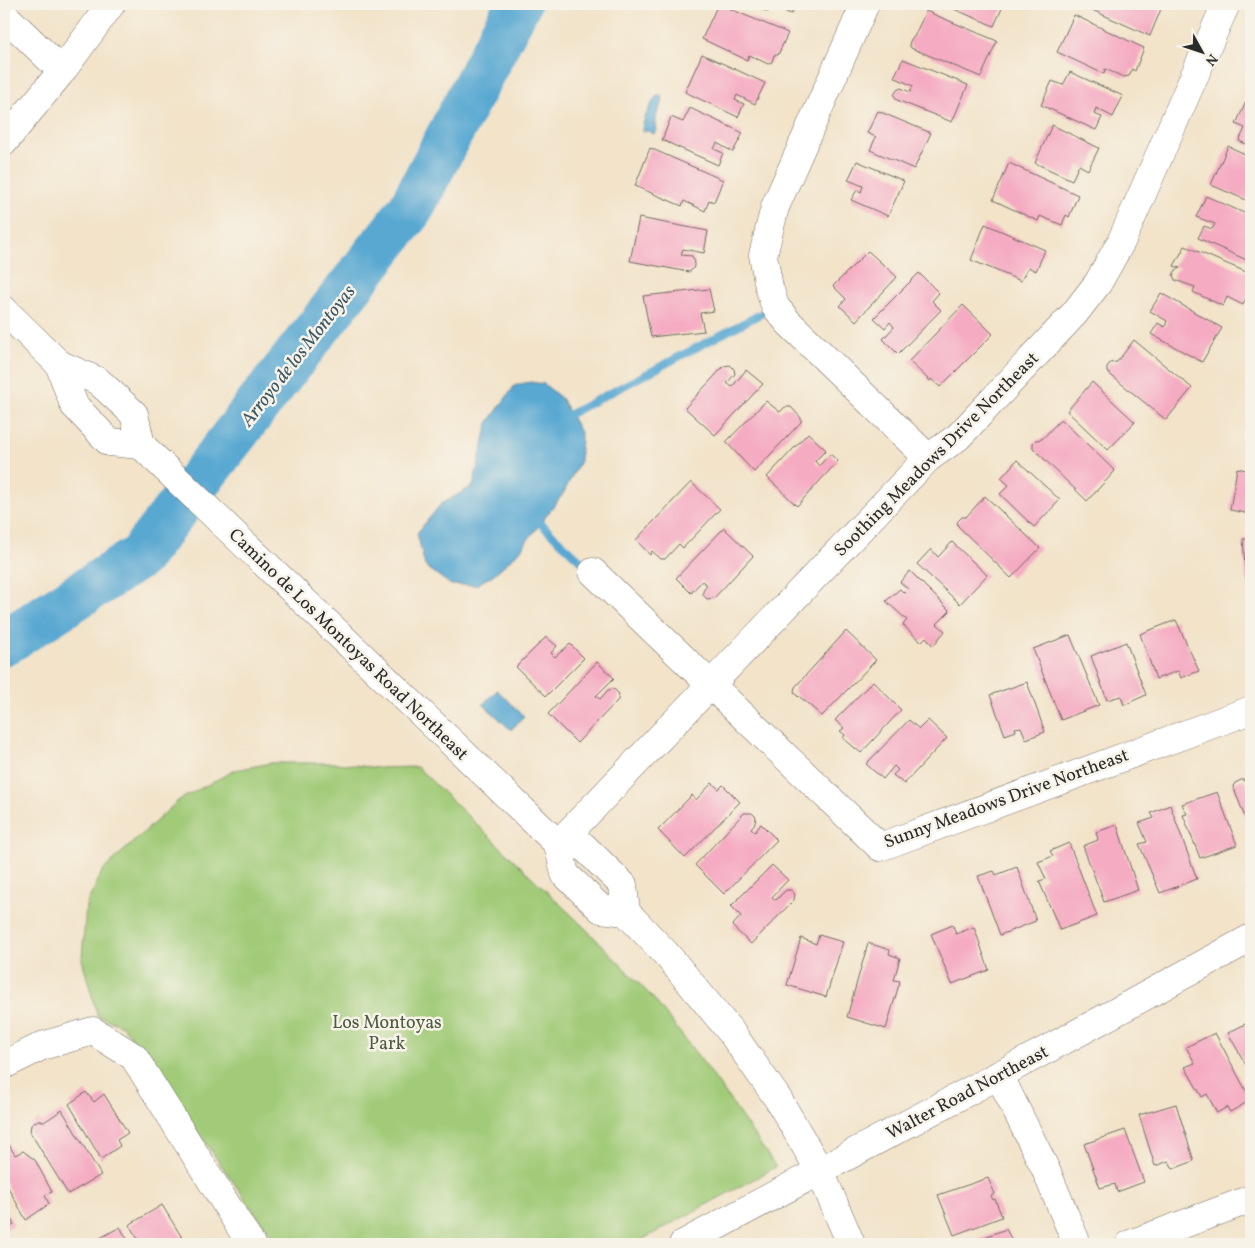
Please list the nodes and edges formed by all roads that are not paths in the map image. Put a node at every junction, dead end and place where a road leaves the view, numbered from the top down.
1 (111, 4) edge
2 (865, 4) edge
3 (1226, 4) edge
4 (4, 15) edge
5 (62, 71) junction
6 (4, 142) edge
7 (4, 310) edge
8 (928, 458) junction
9 (593, 572) dead end
10 (710, 685) junction
11 (1251, 710) edge
12 (558, 844) junction
13 (1251, 938) edge
14 (4, 1065) edge
15 (999, 1075) junction
16 (820, 1171) junction
17 (1251, 1200) edge
18 (251, 1244) edge
19 (683, 1244) edge
20 (851, 1244) edge
21 (1077, 1244) edge
22 (1130, 1244) edge

1 - 5 street
2 - 8 street
3 - 8 street, Soothing Meadows Drive Northeast
4 - 5 street
5 - 6 street
7 - 12 street, Camino de Los Montoyas Road Northeast
8 - 10 street, Soothing Meadows Drive Northeast
9 - 10 street, Sunny Meadows Drive Northeast
10 - 11 street, Sunny Meadows Drive Northeast
10 - 12 street, Soothing Meadows Drive Northeast
12 - 16 street
13 - 15 street, Walter Road Northeast
14 - 18 street
15 - 16 street, Walter Road Northeast
15 - 21 street
16 - 19 street, Walter Road Northeast
16 - 20 street
17 - 22 street

